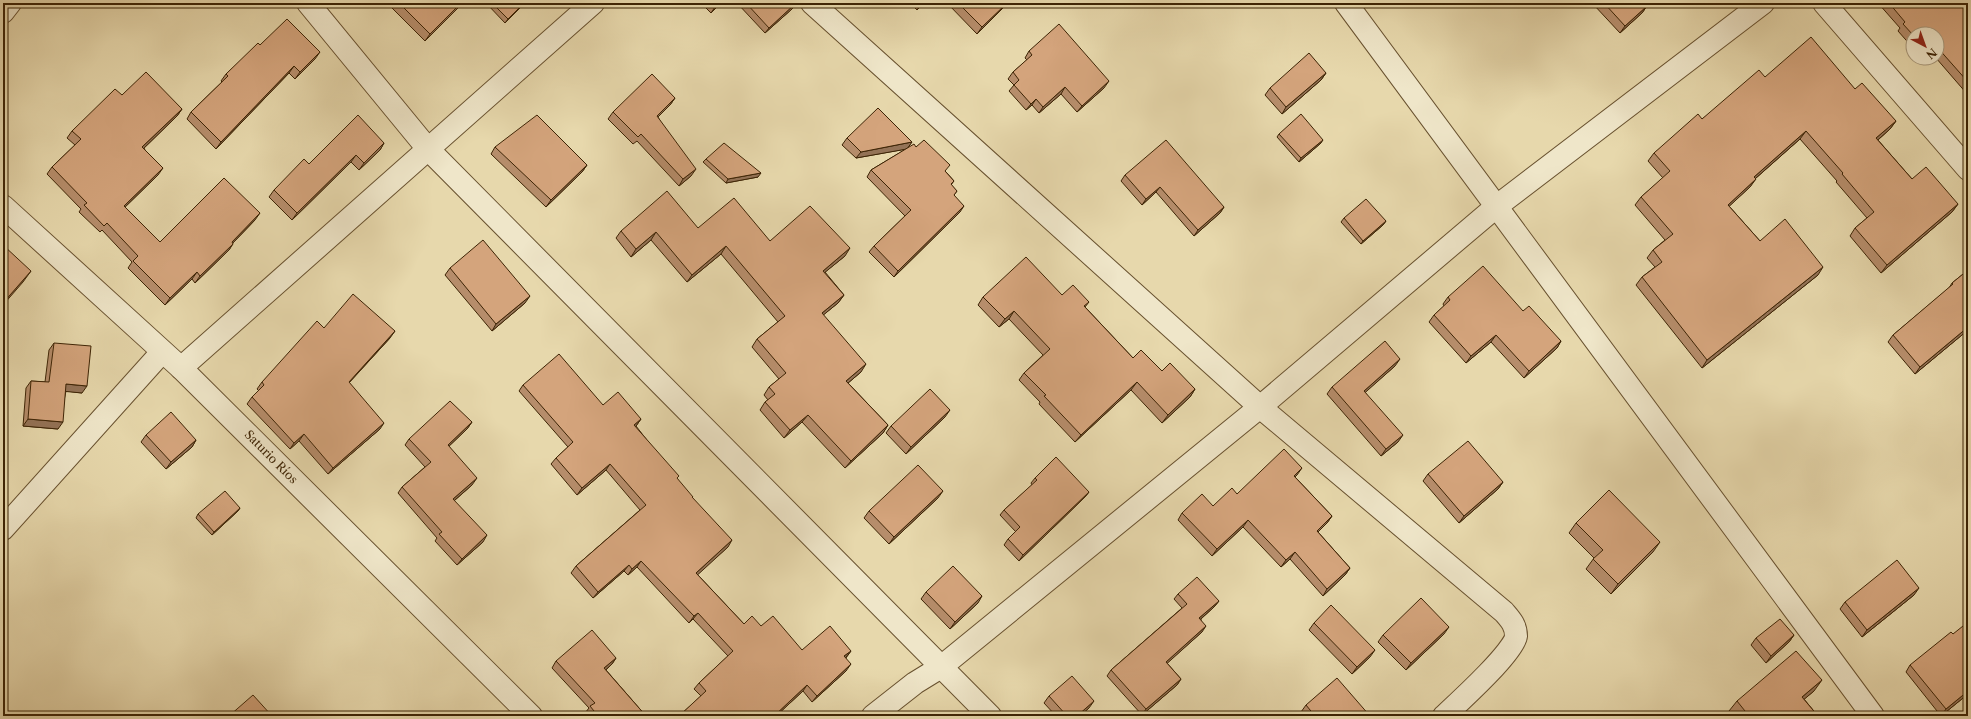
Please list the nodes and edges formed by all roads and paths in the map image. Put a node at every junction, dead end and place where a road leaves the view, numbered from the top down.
1 (10, 3) edge
2 (308, 3) edge
3 (593, 3) edge
4 (812, 3) edge
5 (1346, 3) edge
6 (1763, 3) edge
7 (1824, 3) edge
8 (3, 12) edge
9 (428, 149) junction
10 (1968, 169) edge
11 (3, 206) edge
12 (1496, 206) junction
13 (162, 352) junction
14 (181, 368) junction
15 (1260, 407) junction
16 (3, 529) edge
17 (941, 667) junction
18 (531, 716) edge
19 (874, 716) edge
20 (990, 716) edge
21 (1444, 716) edge
22 (1873, 716) edge

1 - 8 street
2 - 9 street
3 - 9 street
4 - 15 street
5 - 12 street
6 - 12 street
7 - 10 street
9 - 14 street
9 - 17 street
11 - 13 street, Saturio Ríos
12 - 15 street
12 - 22 street
13 - 14 street, Saturio Ríos
13 - 16 street
14 - 18 street, Saturio Ríos
15 - 17 street
15 - 21 street
17 - 19 street
17 - 20 street

